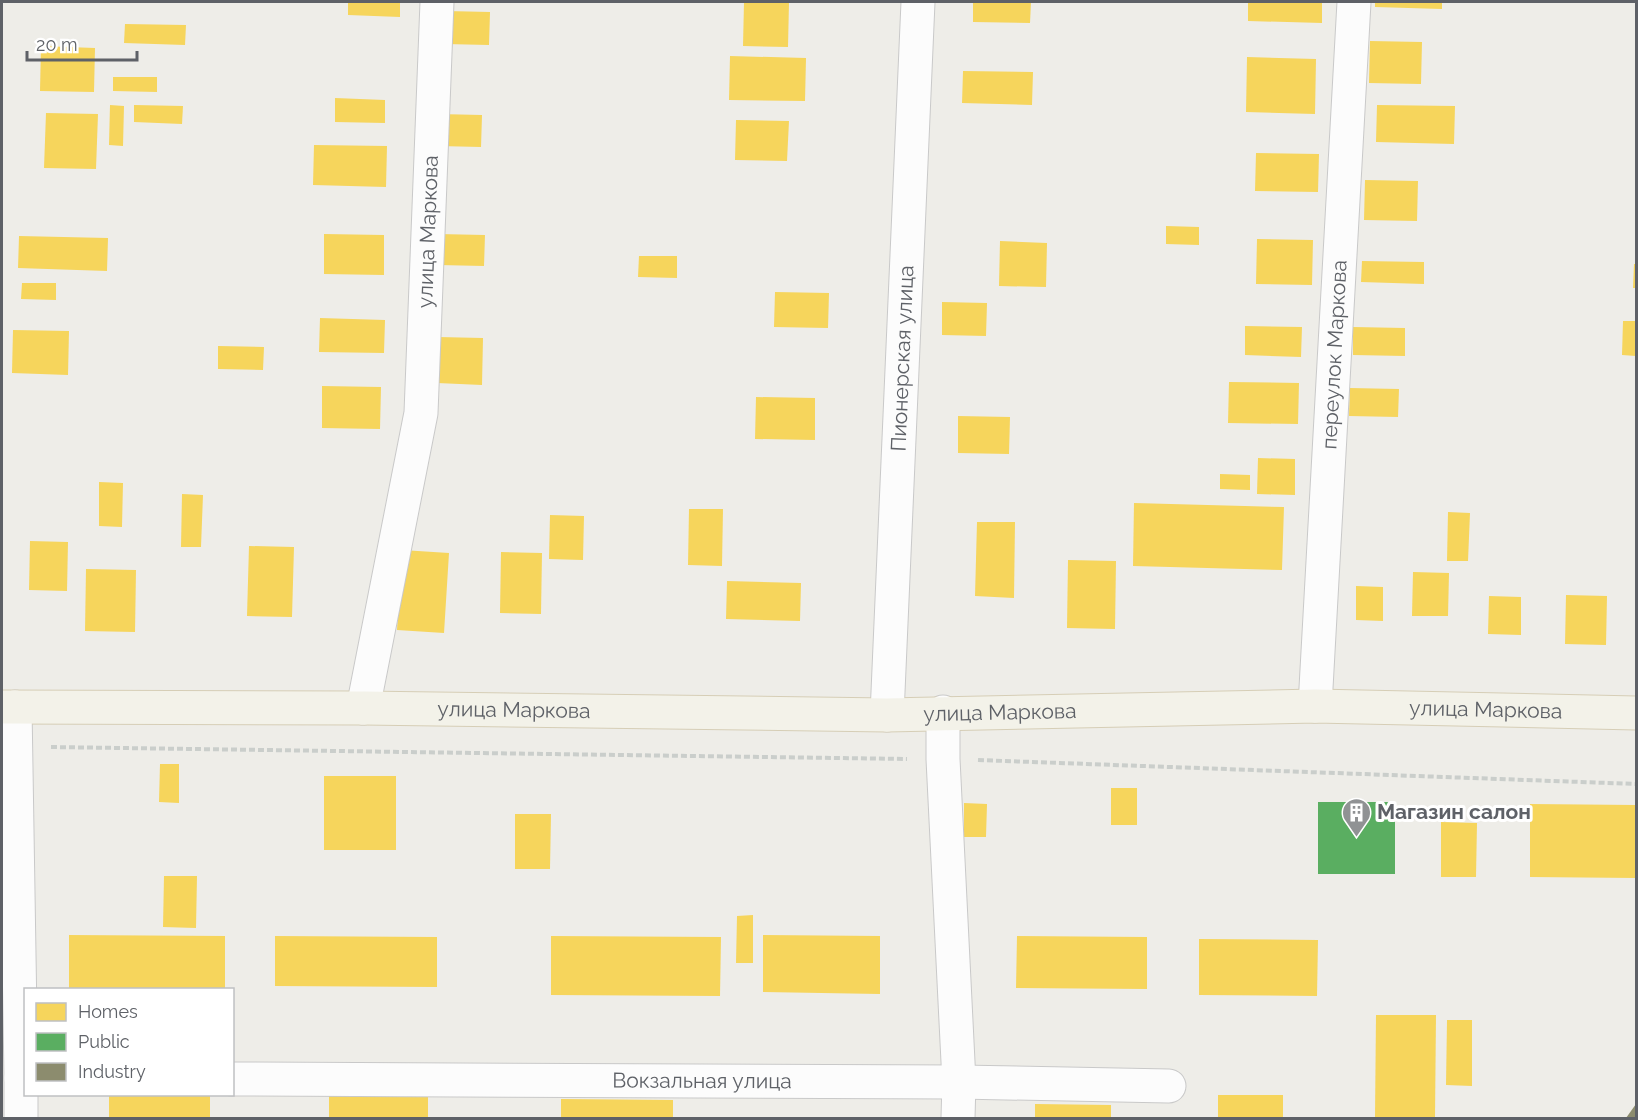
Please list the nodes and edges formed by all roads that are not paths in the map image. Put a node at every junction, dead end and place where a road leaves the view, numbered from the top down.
1 (437, 2) edge
2 (918, 2) edge
3 (1354, 2) edge
4 (1315, 706) junction
5 (8, 707) edge
6 (363, 708) junction
7 (943, 712) junction
8 (1636, 713) edge
9 (887, 715) junction
10 (23, 1078) edge
11 (234, 1079) edge
12 (959, 1082) junction
13 (1169, 1086) dead end
14 (21, 1119) edge
15 (958, 1119) edge

1 - 6 street, улица Маркова
2 - 9 street, Пионерская улица
3 - 4 street, переулок Маркова
4 - 7 main road, улица Маркова
4 - 8 main road, улица Маркова
5 - 6 main road, улица Маркова
5 - 10 street
6 - 9 main road, улица Маркова
7 - 9 main road, улица Маркова
7 - 12 street
10 - 14 street
11 - 12 street, Вокзальная улица
12 - 13 street, Вокзальная улица
12 - 15 street

